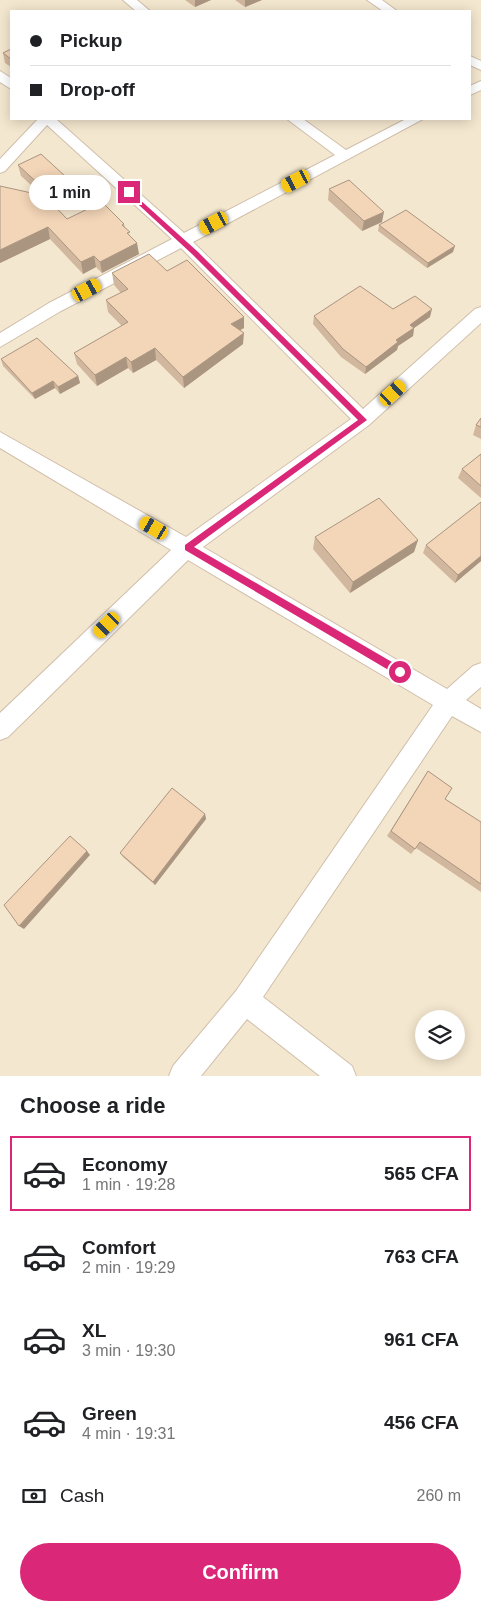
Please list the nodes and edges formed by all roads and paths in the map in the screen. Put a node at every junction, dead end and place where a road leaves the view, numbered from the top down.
1 (129, 0) edge
2 (373, 0) edge
3 (143, 10) edge
4 (389, 10) edge
5 (0, 75) edge
6 (10, 84) edge
7 (46, 120) edge
8 (48, 120) edge
9 (295, 120) edge
10 (414, 120) edge
11 (344, 155) junction
12 (0, 168) edge
13 (182, 240) junction
14 (481, 314) edge
15 (0, 341) edge
16 (363, 420) junction
17 (0, 439) edge
18 (188, 548) junction
19 (481, 673) edge
20 (449, 701) junction
21 (481, 721) edge
22 (0, 729) edge
23 (245, 1000) junction
24 (183, 1076) edge
25 (342, 1076) edge

1 - 3 street
2 - 4 street
5 - 6 street
7 - 12 street
8 - 13 street
9 - 11 street
10 - 11 street
11 - 13 street
13 - 15 street
13 - 16 street
14 - 16 street
16 - 18 street
17 - 18 street
18 - 20 street
18 - 22 street
19 - 20 street
20 - 21 street
20 - 23 street
23 - 24 street
23 - 25 street

